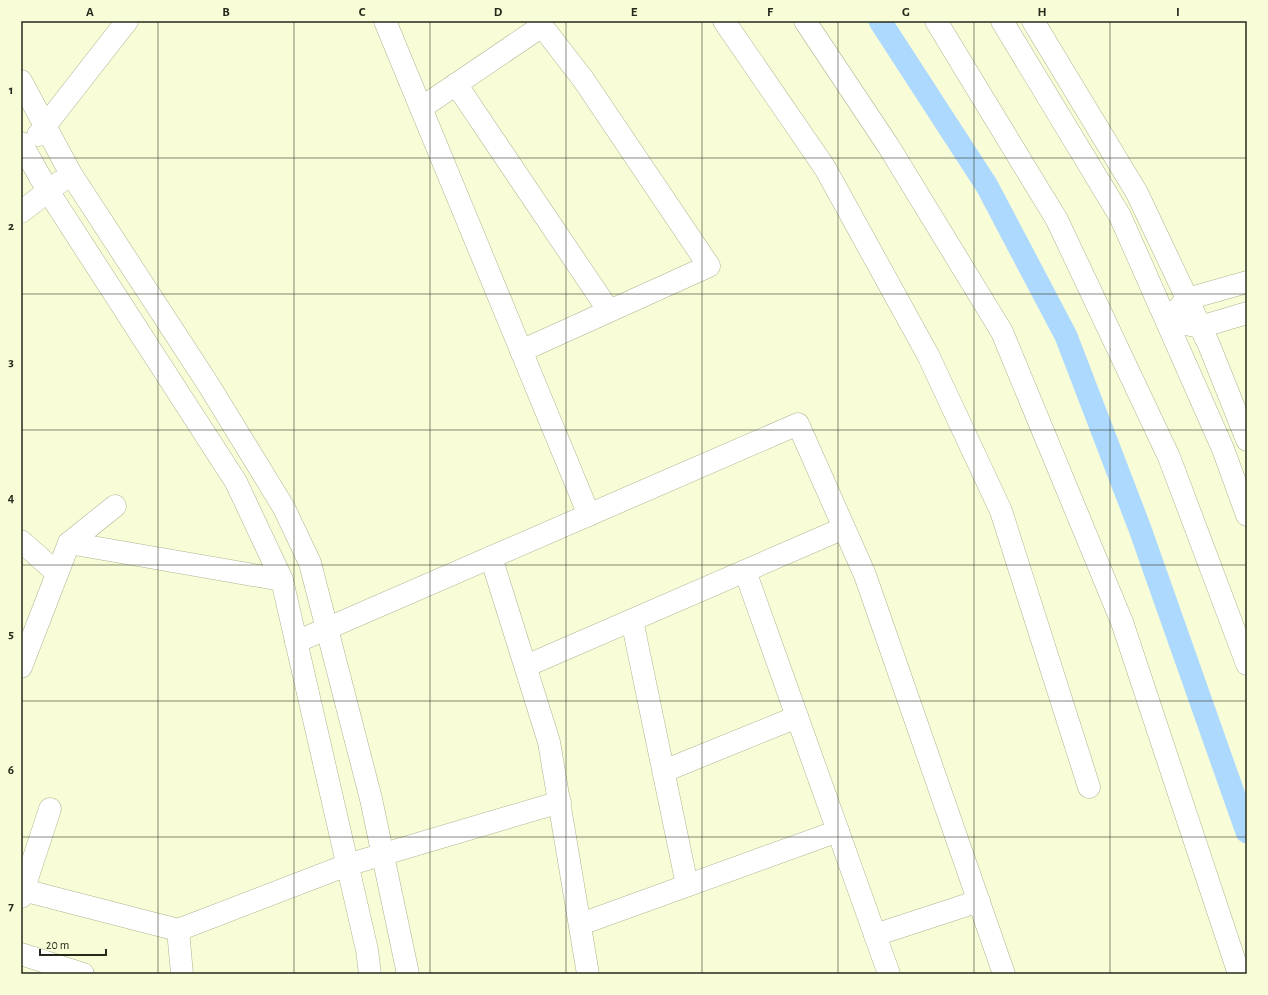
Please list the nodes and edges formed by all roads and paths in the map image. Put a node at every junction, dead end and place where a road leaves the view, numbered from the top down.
1 (126, 21) edge
2 (386, 21) edge
3 (724, 21) edge
4 (805, 21) edge
5 (936, 21) edge
6 (1002, 21) edge
7 (1033, 21) edge
8 (540, 23) edge
9 (21, 81) edge
10 (456, 84) junction
11 (421, 108) junction
12 (45, 126) junction
13 (23, 147) edge
14 (71, 174) junction
15 (48, 191) junction
16 (21, 212) edge
17 (1247, 282) edge
18 (1187, 299) junction
19 (609, 311) junction
20 (1247, 313) edge
21 (1167, 321) junction
22 (1200, 327) junction
23 (521, 351) junction
24 (1247, 440) edge
25 (115, 506) dead end
26 (588, 515) junction
27 (1247, 515) edge
28 (844, 528) junction
29 (21, 541) edge
30 (69, 543) junction
31 (491, 557) junction
32 (745, 571) junction
33 (57, 574) junction
34 (282, 580) junction
35 (632, 620) junction
36 (327, 628) junction
37 (296, 642) junction
38 (1247, 664) edge
39 (526, 666) junction
40 (21, 667) edge
41 (797, 717) junction
42 (664, 771) junction
43 (1089, 787) dead end
44 (560, 802) junction
45 (50, 809) dead end
46 (838, 831) junction
47 (383, 854) junction
48 (347, 865) junction
49 (688, 885) junction
50 (22, 893) edge
51 (979, 901) junction
52 (580, 924) junction
53 (178, 930) junction
54 (875, 935) junction
55 (21, 954) edge
56 (82, 974) edge
57 (182, 974) edge
58 (370, 974) edge
59 (408, 974) edge
60 (588, 974) edge
61 (889, 974) edge
62 (1004, 974) edge
63 (1239, 974) edge

1 - 12 street
2 - 11 street
3 - 43 street
4 - 63 street
5 - 38 street
6 - 21 street
7 - 18 street
8 - 10 street
8 - 19 street
9 - 12 street
10 - 11 street
10 - 19 street
11 - 23 street
12 - 13 street
12 - 14 street
13 - 15 street
14 - 15 street
14 - 36 street
15 - 16 street
15 - 34 street
17 - 18 street
18 - 21 street
18 - 22 street
19 - 23 street
20 - 22 street
21 - 22 street
21 - 27 street
22 - 24 street
23 - 26 street
25 - 30 street
26 - 28 street
26 - 31 street
28 - 32 street
28 - 51 street
29 - 33 street
30 - 33 street
30 - 34 street
31 - 36 street
31 - 39 street
32 - 35 street
32 - 41 street
33 - 40 street
34 - 37 street
35 - 39 street
35 - 42 street
36 - 37 street
36 - 47 street
37 - 48 street
39 - 44 street
41 - 42 street
41 - 46 street
42 - 49 street
44 - 47 street
44 - 52 street
45 - 50 street
46 - 49 street
46 - 54 street
47 - 48 street
47 - 59 street
48 - 53 street
48 - 58 street
49 - 52 street
50 - 53 street
51 - 54 street
51 - 62 street
52 - 60 street
53 - 57 street
54 - 61 street
55 - 56 street

